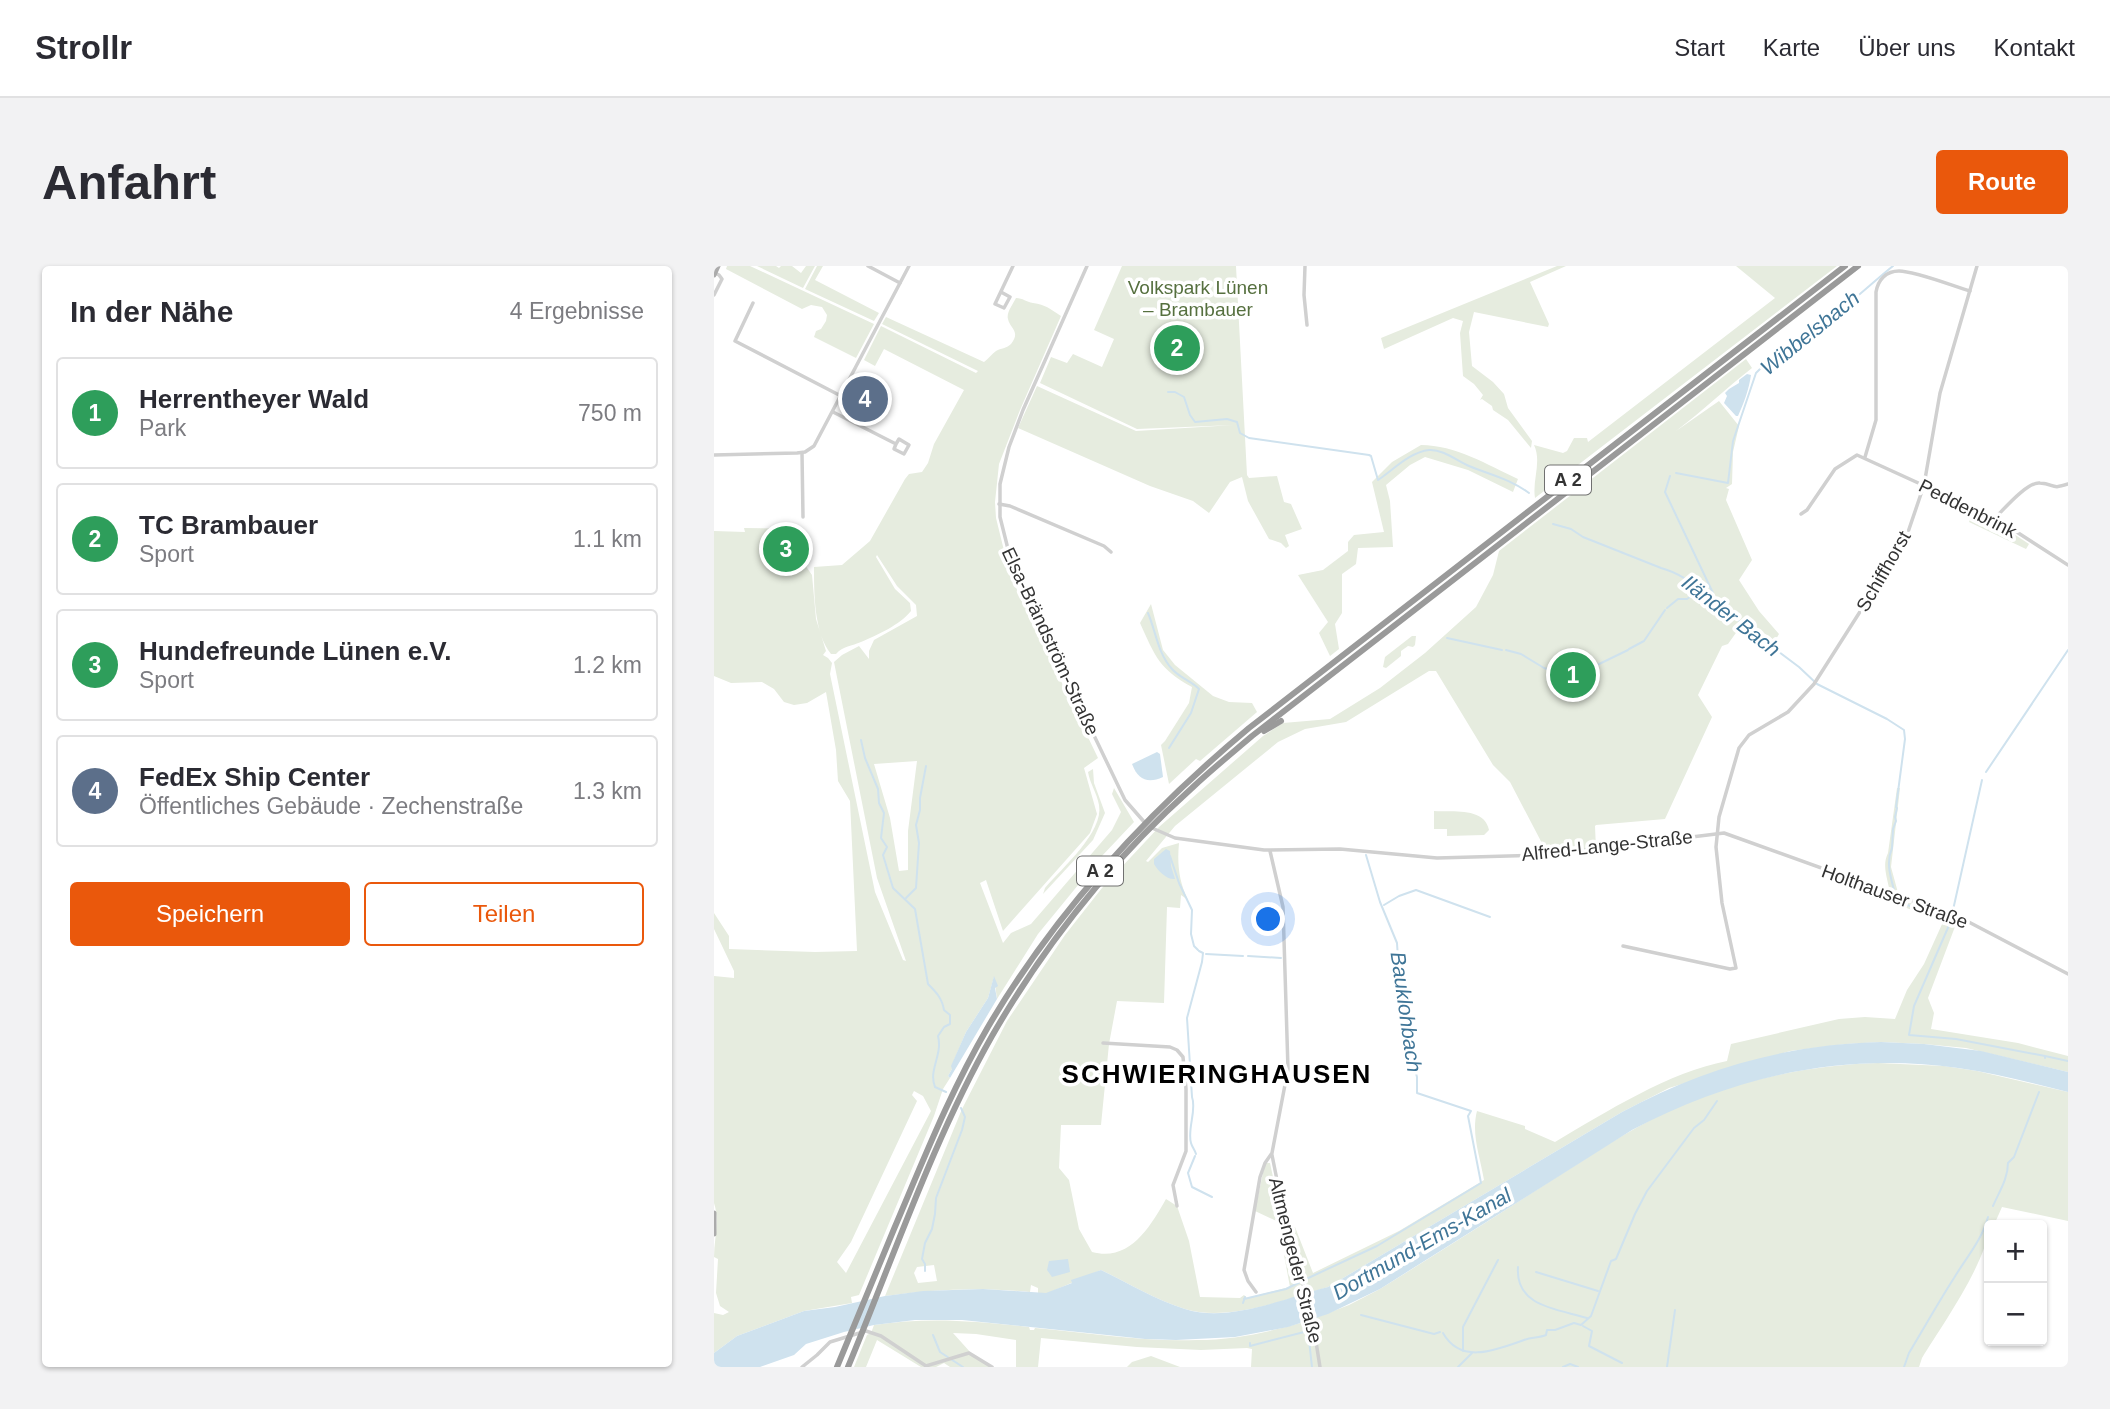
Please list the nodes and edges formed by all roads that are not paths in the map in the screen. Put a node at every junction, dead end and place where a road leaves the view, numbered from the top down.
1 (719, 266) edge
2 (868, 266) edge
3 (909, 266) edge
4 (1013, 266) edge
5 (1087, 266) edge
6 (1305, 266) edge
7 (1844, 266) edge
8 (1858, 266) edge
9 (1977, 266) edge
10 (715, 274) edge
11 (900, 283) junction
12 (1970, 291) junction
13 (1001, 292) junction
14 (714, 295) edge
15 (754, 303) dead end
16 (1307, 325) dead end
17 (841, 396) junction
18 (833, 412) junction
19 (896, 444) junction
20 (802, 453) junction
21 (714, 455) edge
22 (1865, 457) junction
23 (2068, 484) edge
24 (1924, 485) junction
25 (999, 504) junction
26 (1801, 514) dead end
27 (803, 517) dead end
28 (1995, 518) junction
29 (1506, 538) junction
30 (1499, 551) dead end
31 (1111, 552) dead end
32 (2068, 565) edge
33 (1281, 721) dead end
34 (1252, 736) junction
35 (1161, 833) joint
36 (1717, 833) junction
37 (1270, 851) junction
38 (1623, 946) dead end
39 (2068, 974) edge
40 (1103, 1042) dead end
41 (1272, 1153) junction
42 (1177, 1206) dead end
43 (714, 1213) edge
44 (714, 1234) edge
45 (1256, 1292) dead end
46 (802, 1367) edge
47 (837, 1367) edge
48 (848, 1367) edge
49 (992, 1367) edge
50 (1320, 1367) edge

1 - 10 main road
2 - 11 street
3 - 11 street
4 - 13 street
5 - 25 street, Elsa-Brändström-Straße
6 - 16 street
7 - 47 highway, A 2
8 - 29 highway, A 2
9 - 12 street, Schiffhorst
10 - 14 street
11 - 17 street
12 - 22 street
12 - 24 street, Schiffhorst
13 - 13 street
15 - 17 street
17 - 18 street
18 - 19 street
18 - 20 street
19 - 19 street
20 - 21 street
20 - 27 street
22 - 24 street, Peddenbrink
22 - 26 street
23 - 28 street
24 - 28 street, Peddenbrink
24 - 36 street, Schiffhorst
25 - 31 street
25 - 35 street, Elsa-Brändström-Straße
28 - 32 street, Peddenbrink
29 - 30 highway
29 - 34 highway, A 2
33 - 34 highway
34 - 48 highway, A 2
35 - 37 street, Alfred-Lange-Straße
36 - 37 street, Alfred-Lange-Straße
36 - 38 street, Alfred-Lange-Straße
36 - 39 street, Holthauser Straße
37 - 41 street
40 - 42 street
41 - 45 street
41 - 50 street, Altmengeder Straße
43 - 44 main road
46 - 49 street

